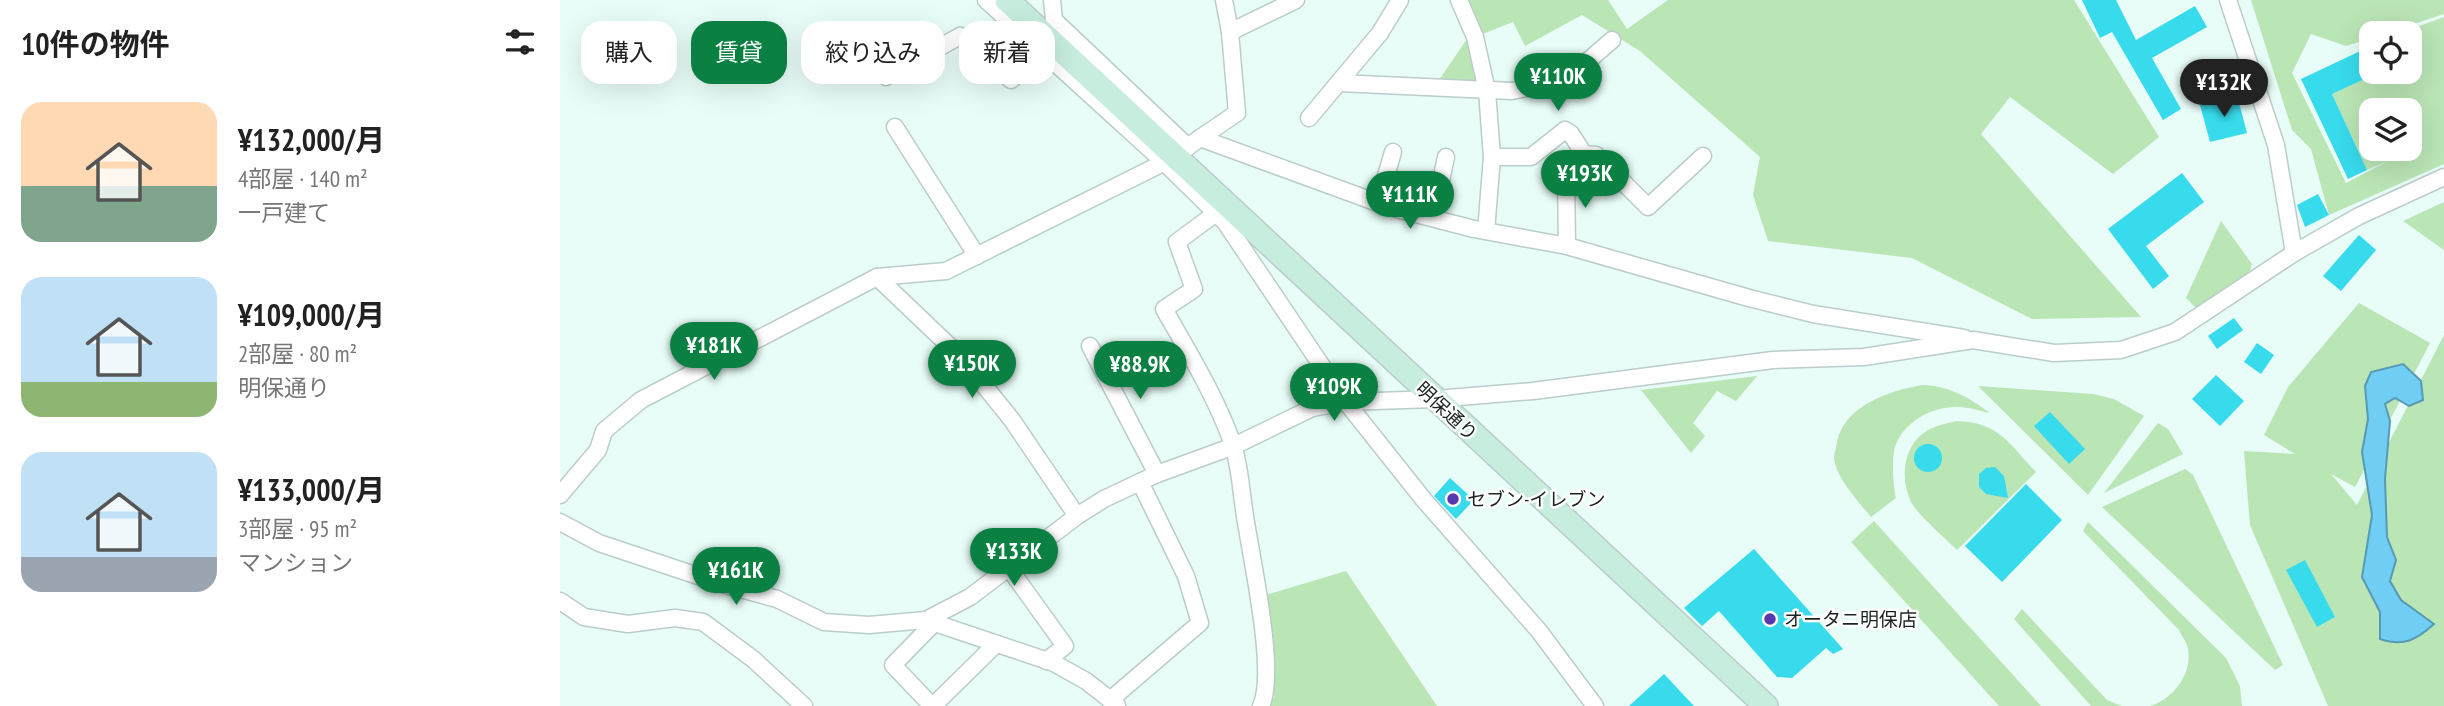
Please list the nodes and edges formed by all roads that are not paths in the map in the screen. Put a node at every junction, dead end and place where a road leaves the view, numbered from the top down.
1 (986, 0) edge
2 (1007, 0) edge
3 (1052, 0) edge
4 (1224, 0) edge
5 (1296, 0) edge
6 (1400, 0) edge
7 (1459, 0) edge
8 (2228, 0) edge
9 (1010, 21) edge
10 (1230, 32) junction
11 (1612, 40) dead end
12 (1055, 59) edge
13 (1339, 83) junction
14 (1487, 91) junction
15 (1309, 118) dead end
16 (895, 127) dead end
17 (1182, 151) junction
18 (1393, 152) dead end
19 (1446, 156) dead end
20 (1703, 156) dead end
21 (1492, 158) junction
22 (1566, 174) dead end
23 (2444, 177) edge
24 (1378, 203) junction
25 (1216, 213) junction
26 (1433, 218) junction
27 (1486, 231) junction
28 (1567, 246) junction
29 (2294, 253) junction
30 (977, 256) junction
31 (877, 277) junction
32 (1973, 340) junction
33 (1090, 346) dead end
34 (1435, 399) junction
35 (1346, 402) junction
36 (1234, 446) junction
37 (1157, 474) junction
38 (1140, 482) junction
39 (560, 495) edge
40 (1076, 516) junction
41 (560, 522) edge
42 (1009, 568) junction
43 (560, 601) edge
44 (930, 622) junction
45 (996, 644) junction
46 (1046, 661) junction
47 (1114, 703) edge
48 (804, 706) edge
49 (932, 706) edge
50 (1261, 706) edge
51 (1595, 706) edge
52 (1766, 706) edge

1 - 9 street
2 - 17 street, 明保通り
3 - 17 street
4 - 10 street
5 - 10 street
6 - 13 street
7 - 14 street
8 - 29 street
10 - 17 street
11 - 14 street
12 - 17 street
13 - 14 street
13 - 15 street
14 - 21 street
16 - 30 street
17 - 24 street
17 - 25 street
17 - 30 street
17 - 34 street, 明保通り
18 - 24 street
19 - 26 street
20 - 21 street
21 - 27 street
22 - 28 street
23 - 29 street
24 - 26 street
25 - 35 street
25 - 36 street
26 - 27 street
27 - 28 street
28 - 32 street
29 - 32 street
30 - 31 street
31 - 39 street
31 - 40 street
32 - 34 street
33 - 37 street
34 - 35 street
34 - 52 street, 明保通り
35 - 36 street
35 - 51 street
36 - 37 street
36 - 50 street
37 - 38 street
38 - 40 street
38 - 47 street
40 - 42 street
41 - 44 street
42 - 44 street
42 - 46 street
43 - 48 street
44 - 45 street
44 - 49 street
45 - 46 street
45 - 49 street
46 - 47 street

